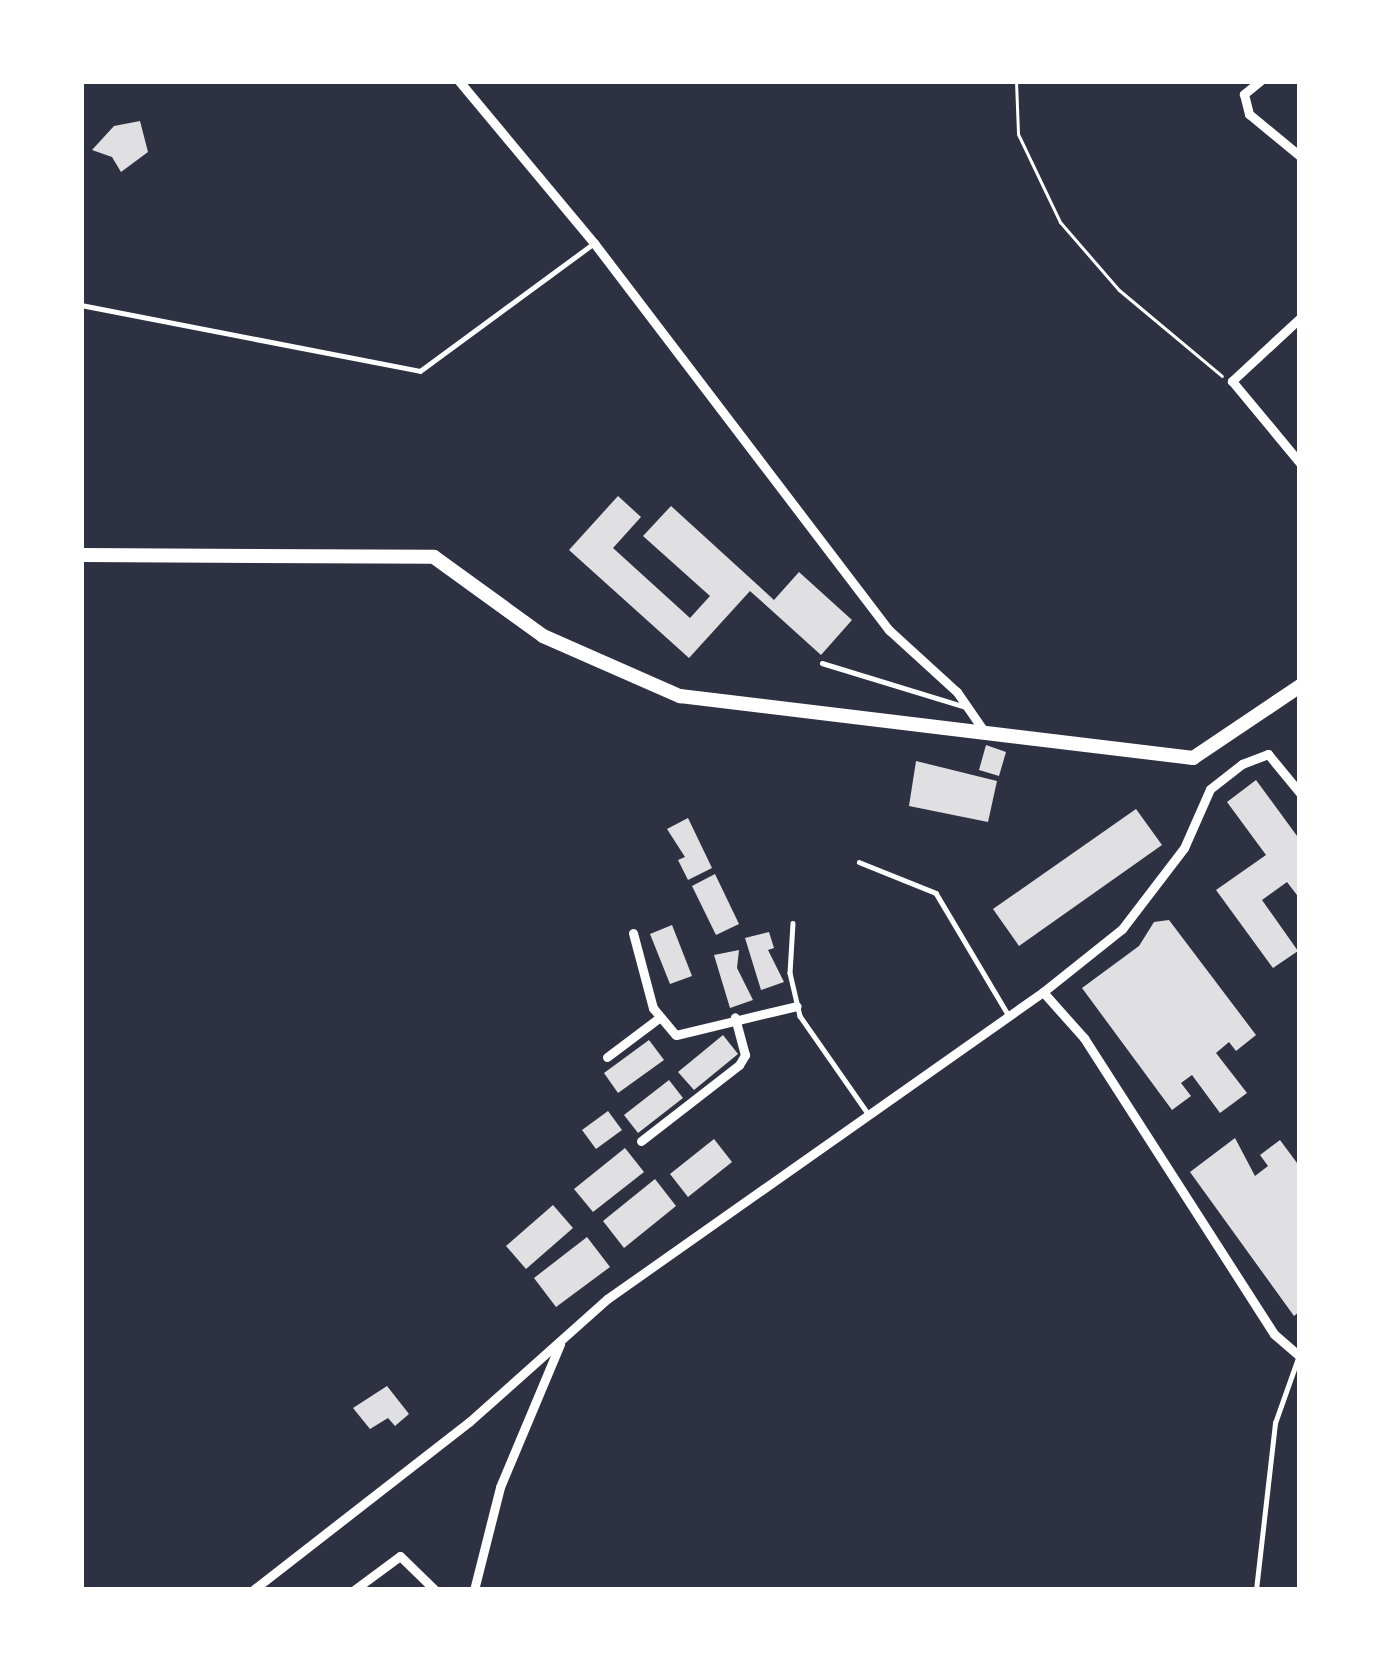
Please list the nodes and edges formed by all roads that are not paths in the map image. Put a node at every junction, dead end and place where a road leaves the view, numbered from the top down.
1 (459, 81) edge
2 (1260, 81) edge
3 (1300, 156) edge
4 (594, 243) junction
5 (81, 304) edge
6 (1300, 318) edge
7 (1300, 463) edge
8 (81, 555) edge
9 (822, 663) dead end
10 (1300, 686) edge
11 (968, 707) junction
12 (987, 735) junction
13 (1300, 794) edge
14 (859, 862) dead end
15 (793, 923) dead end
16 (634, 933) dead end
17 (1043, 992) junction
18 (797, 1006) junction
19 (1009, 1016) junction
20 (735, 1017) junction
21 (658, 1018) junction
22 (607, 1057) dead end
23 (871, 1117) junction
24 (641, 1142) dead end
25 (562, 1339) junction
26 (1299, 1358) edge
27 (253, 1590) edge
28 (354, 1590) edge
29 (435, 1590) edge
30 (474, 1590) edge
31 (1256, 1590) edge

1 - 4 street
2 - 3 street
4 - 5 lane
4 - 11 street
6 - 7 street
8 - 12 main road
9 - 11 lane
10 - 12 main road
11 - 12 street
13 - 17 street
14 - 19 lane
15 - 18 lane
16 - 21 street
17 - 19 street
17 - 26 street
18 - 20 street
18 - 23 lane
19 - 23 street
20 - 21 street
20 - 24 street
21 - 22 street
23 - 25 street
25 - 27 street
25 - 30 street
26 - 31 lane
28 - 29 street

